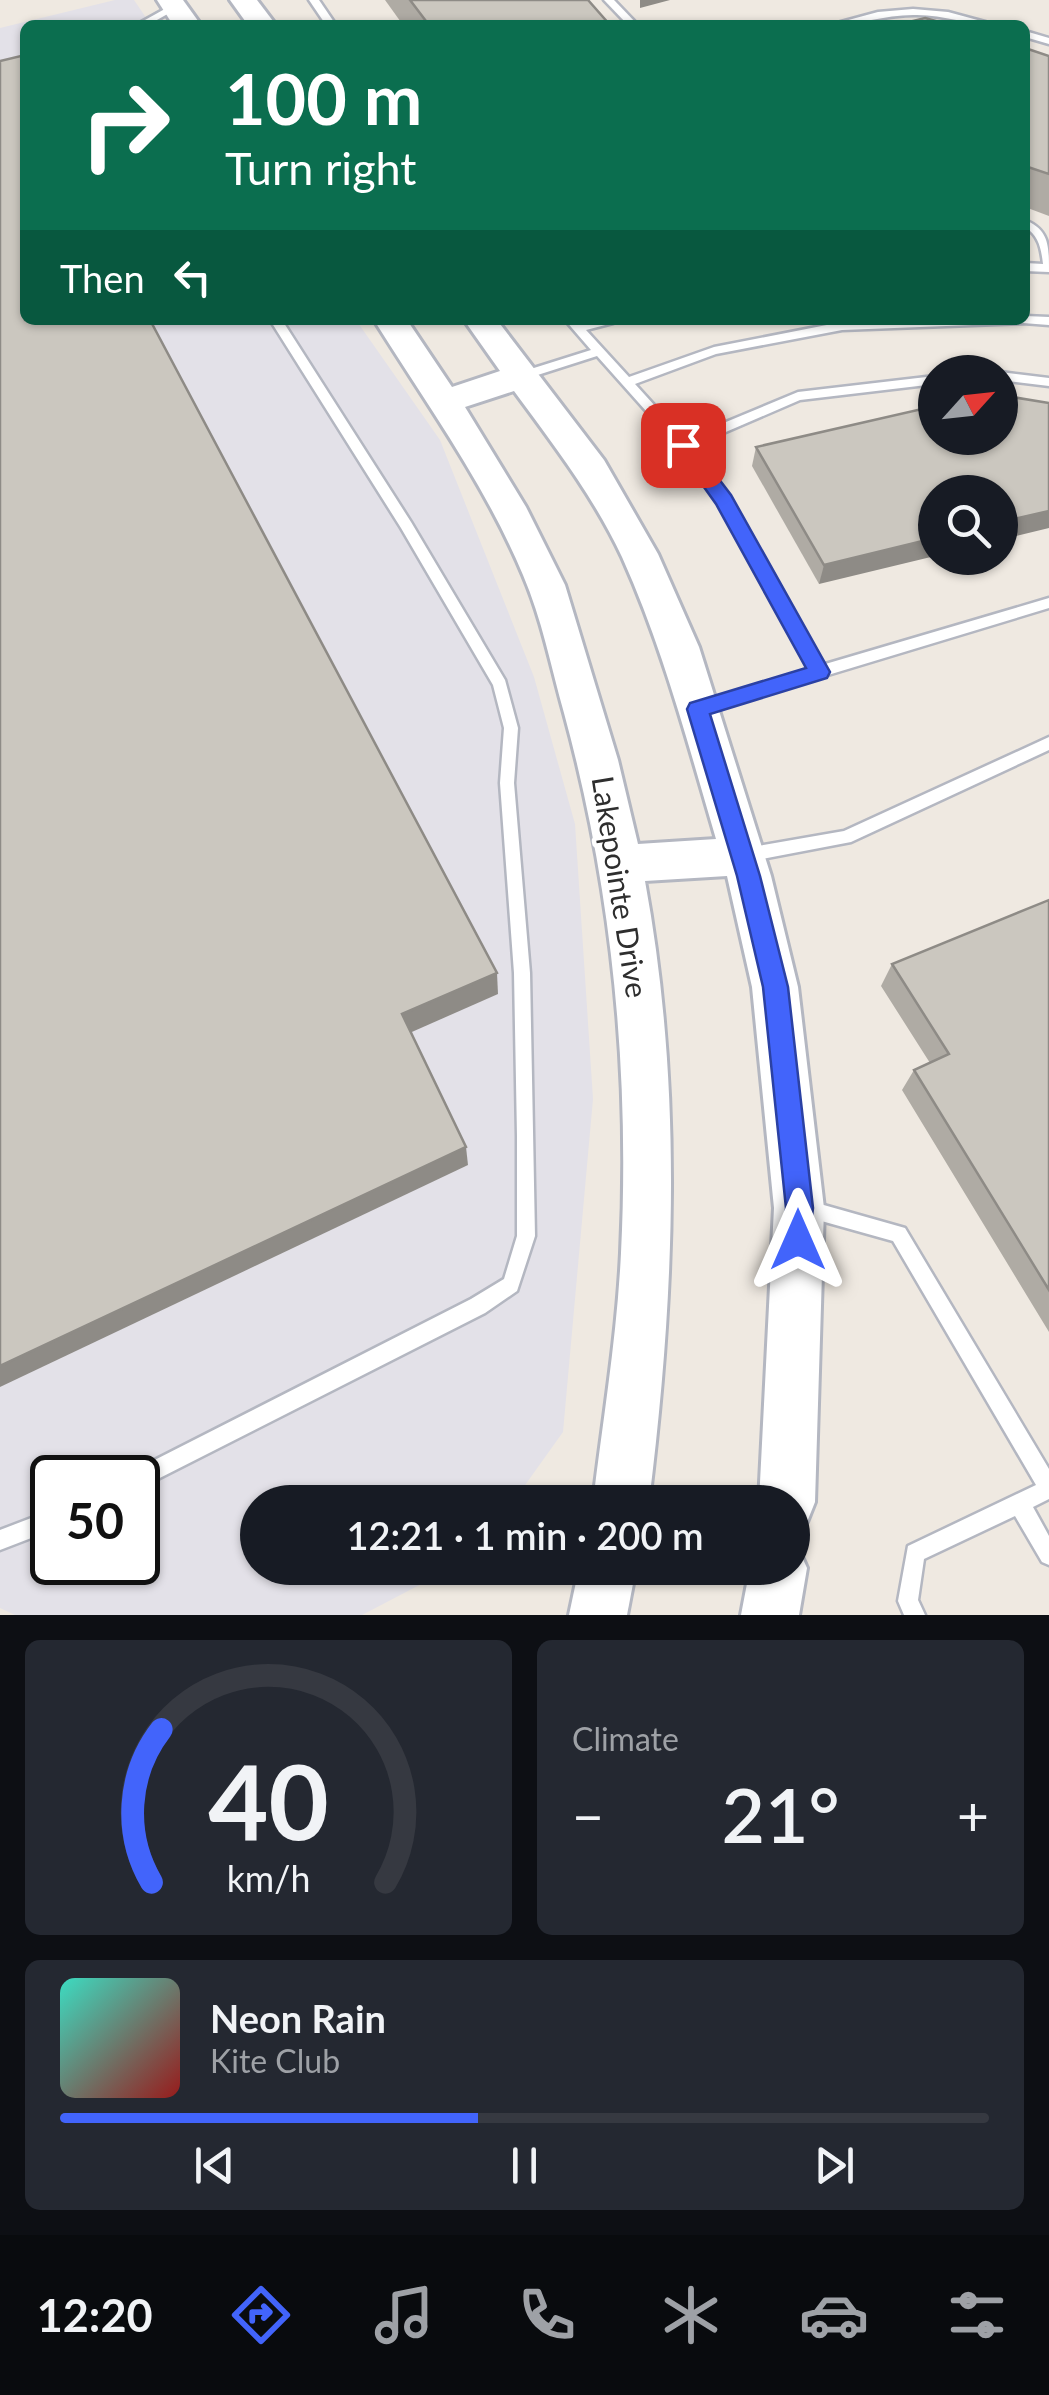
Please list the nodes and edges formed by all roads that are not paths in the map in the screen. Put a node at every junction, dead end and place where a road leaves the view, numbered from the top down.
1 (243, 0) edge
2 (609, 0) edge
3 (183, 8) edge
4 (153, 20) edge
5 (258, 20) edge
6 (627, 20) edge
7 (853, 20) edge
8 (973, 20) edge
9 (1030, 225) edge
10 (1030, 267) edge
11 (279, 325) edge
12 (393, 325) edge
13 (484, 325) edge
14 (575, 325) edge
15 (872, 325) edge
16 (596, 352) junction
17 (522, 376) junction
18 (1018, 378) edge
19 (918, 382) edge
20 (1049, 382) edge
21 (626, 384) junction
22 (444, 402) junction
23 (683, 445) junction
24 (1049, 602) edge
25 (819, 672) junction
26 (698, 709) junction
27 (1049, 743) edge
28 (742, 856) junction
29 (619, 864) junction
30 (800, 1208) junction
31 (160, 1468) edge
32 (623, 1485) edge
33 (787, 1485) edge
34 (1049, 1489) edge
35 (1019, 1503) junction
36 (30, 1528) edge
37 (0, 1540) edge
38 (1049, 1555) edge
39 (604, 1585) edge
40 (775, 1585) edge
41 (598, 1615) edge
42 (770, 1615) edge
43 (915, 1615) edge

1 - 5 main road
2 - 6 lane
3 - 4 lane
7 - 8 lane
9 - 10 lane
11 - 31 lane
12 - 22 main road, Lakepointe Drive
13 - 17 main road
14 - 16 lane
15 - 21 lane
16 - 17 lane
16 - 21 lane
17 - 22 main road
17 - 26 main road
18 - 20 lane
19 - 23 lane
21 - 23 lane
22 - 29 main road, Lakepointe Drive
23 - 25 lane
24 - 25 lane
25 - 26 lane
26 - 28 main road
27 - 28 lane
28 - 29 main road
28 - 30 main road
29 - 32 main road, Lakepointe Drive
30 - 33 main road
30 - 34 lane
34 - 35 lane
35 - 38 lane
35 - 43 lane
36 - 37 lane
39 - 41 main road
40 - 42 main road

